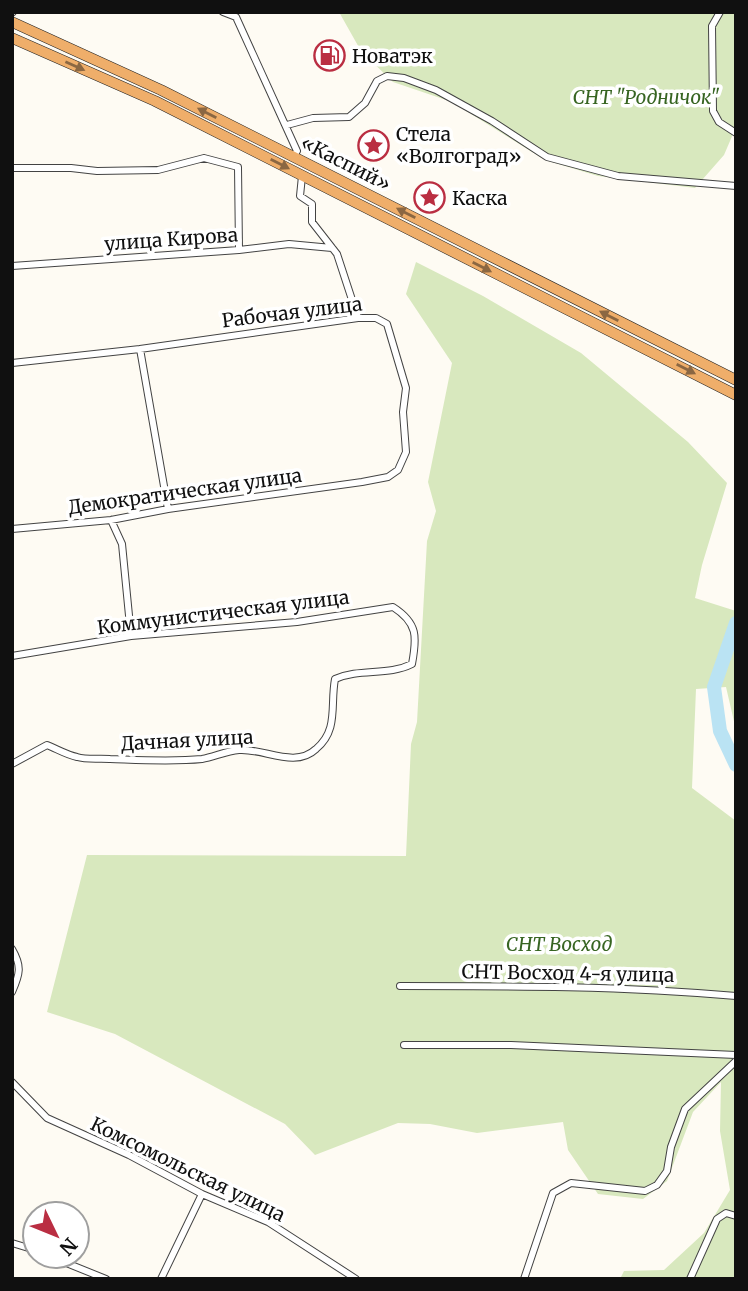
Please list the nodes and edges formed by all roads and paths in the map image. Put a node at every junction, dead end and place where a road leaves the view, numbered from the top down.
1 (223, 12) edge
2 (720, 12) edge
3 (12, 22) edge
4 (12, 38) edge
5 (287, 125) junction
6 (736, 133) edge
7 (296, 153) junction
8 (12, 168) edge
9 (302, 176) junction
10 (736, 186) edge
11 (332, 248) junction
12 (239, 250) junction
13 (12, 266) edge
14 (358, 318) junction
15 (140, 349) junction
16 (12, 363) edge
17 (736, 380) edge
18 (736, 395) edge
19 (362, 482) joint
20 (168, 509) junction
21 (111, 520) junction
22 (12, 529) edge
23 (131, 636) junction
24 (416, 642) joint
25 (12, 656) edge
26 (12, 764) edge
27 (12, 949) edge
28 (400, 986) dead end
29 (12, 992) edge
30 (736, 996) edge
31 (404, 1045) dead end
32 (736, 1055) edge
33 (736, 1061) edge
34 (12, 1082) edge
35 (202, 1194) junction
36 (736, 1216) edge
37 (84, 1270) edge
38 (106, 1279) edge
39 (161, 1279) edge
40 (356, 1279) edge
41 (524, 1279) edge
42 (690, 1279) edge

1 - 5 street
2 - 6 street
7 -> 3 highway, «Каспий»
4 -> 9 highway, «Каспий»
5 - 7 street
5 - 10 street
17 -> 7 highway, «Каспий»
8 - 12 street
9 - 11 street
9 -> 18 highway, «Каспий»
11 - 12 street, улица Кирова
11 - 14 street
12 - 13 street, улица Кирова
14 - 15 street, Рабочая улица
14 - 19 street, Рабочая улица
15 - 16 street, Рабочая улица
15 - 20 street
19 - 20 street, Демократическая улица
20 - 21 street, Демократическая улица
21 - 22 street, Демократическая улица
21 - 23 street
23 - 24 street, Коммунистическая улица
23 - 25 street, Коммунистическая улица
24 - 26 street, Дачная улица
27 - 29 street
28 - 30 street, СНТ Восход 4-я улица
31 - 32 street
33 - 41 street
34 - 35 street, Комсомольская улица
35 - 39 street
35 - 40 street, Комсомольская улица
36 - 42 street
37 - 38 street

